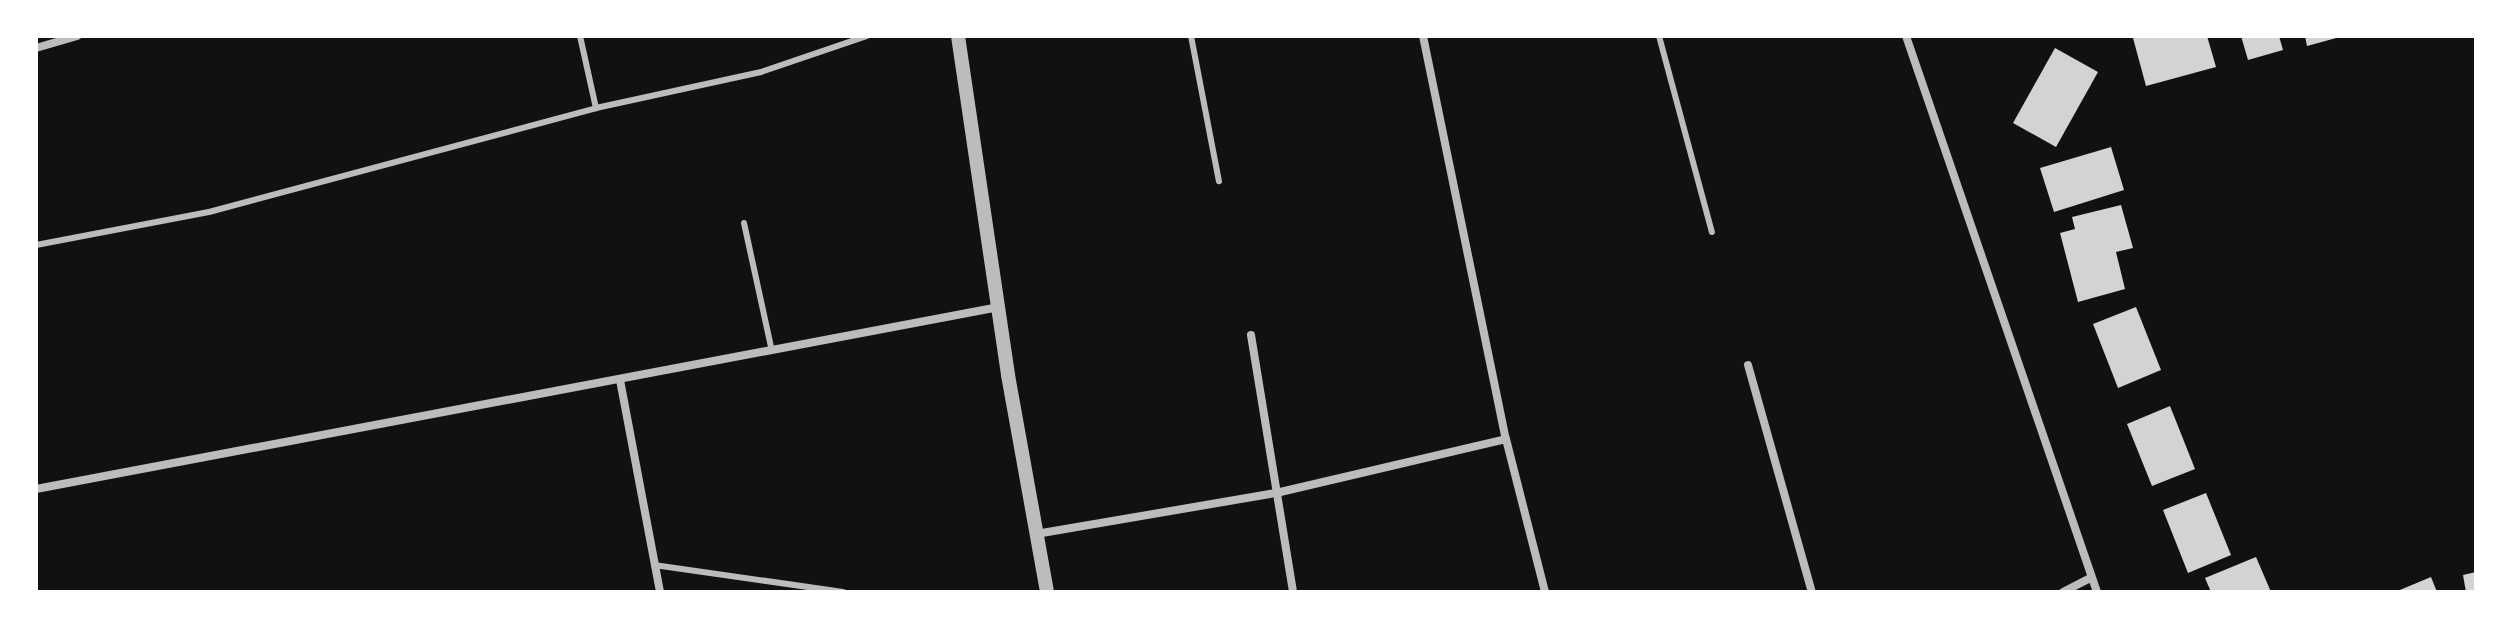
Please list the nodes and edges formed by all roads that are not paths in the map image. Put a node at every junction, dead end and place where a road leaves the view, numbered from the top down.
1 (75, 36) edge
2 (580, 36) edge
3 (867, 36) edge
4 (958, 36) edge
5 (1191, 36) edge
6 (1423, 36) edge
7 (1659, 36) edge
8 (1906, 36) edge
9 (36, 48) edge
10 (596, 108) junction
11 (1219, 181) dead end
12 (744, 223) dead end
13 (1712, 232) dead end
14 (36, 245) edge
15 (999, 306) junction
16 (1251, 335) dead end
17 (771, 347) junction
18 (1748, 365) dead end
19 (620, 380) junction
20 (1506, 439) junction
21 (36, 489) edge
22 (1276, 493) junction
23 (1036, 534) junction
24 (654, 565) junction
25 (2091, 578) junction
26 (660, 592) edge
27 (843, 592) edge
28 (1047, 592) edge
29 (1293, 592) edge
30 (1545, 592) edge
31 (1812, 592) edge
32 (2063, 592) edge
33 (2097, 592) edge

1 - 9 street
2 - 10 lane
3 - 10 lane
4 - 15 street
5 - 11 lane
6 - 20 street
7 - 13 lane
8 - 25 street
10 - 14 lane
12 - 17 lane
15 - 17 street
15 - 23 street
16 - 22 street
17 - 19 street
18 - 31 street
19 - 21 street
19 - 24 street
20 - 22 street
20 - 30 street
22 - 23 street
22 - 29 street
23 - 28 street
24 - 26 street
24 - 27 lane
25 - 32 street
25 - 33 street

